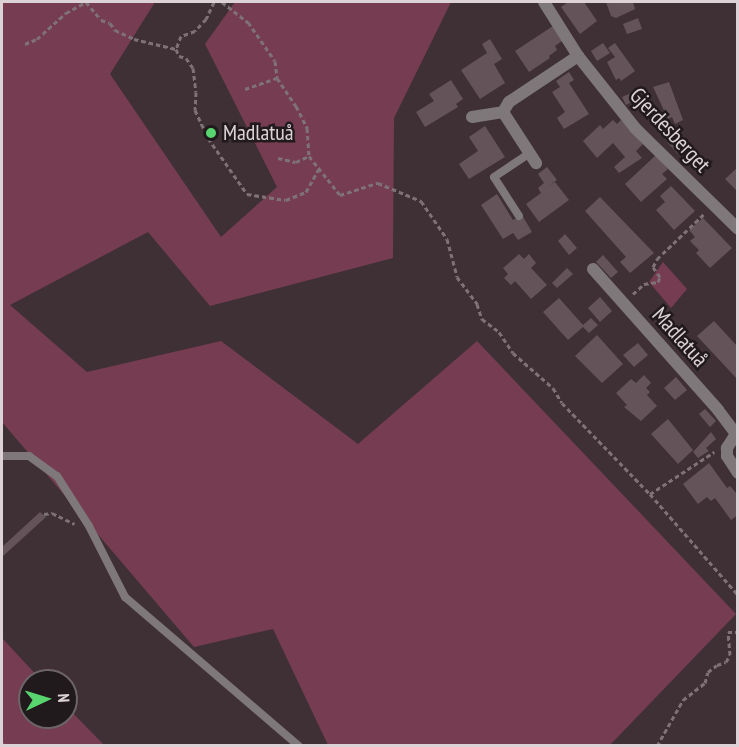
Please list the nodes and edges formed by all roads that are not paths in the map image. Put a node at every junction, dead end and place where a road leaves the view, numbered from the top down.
1 (544, 2) edge
2 (578, 56) junction
3 (503, 112) junction
4 (472, 117) dead end
5 (533, 158) joint
6 (519, 216) dead end
7 (738, 229) edge
8 (593, 269) dead end
9 (737, 434) edge
10 (2, 456) edge
11 (738, 473) edge
12 (299, 746) edge

1 - 2 street, Gjerdesberget
2 - 3 street
2 - 7 street, Gjerdesberget
3 - 4 street
3 - 5 street
5 - 6 lane
8 - 9 street, Madlatuå
9 - 11 street, Madlatuå
10 - 12 lane

